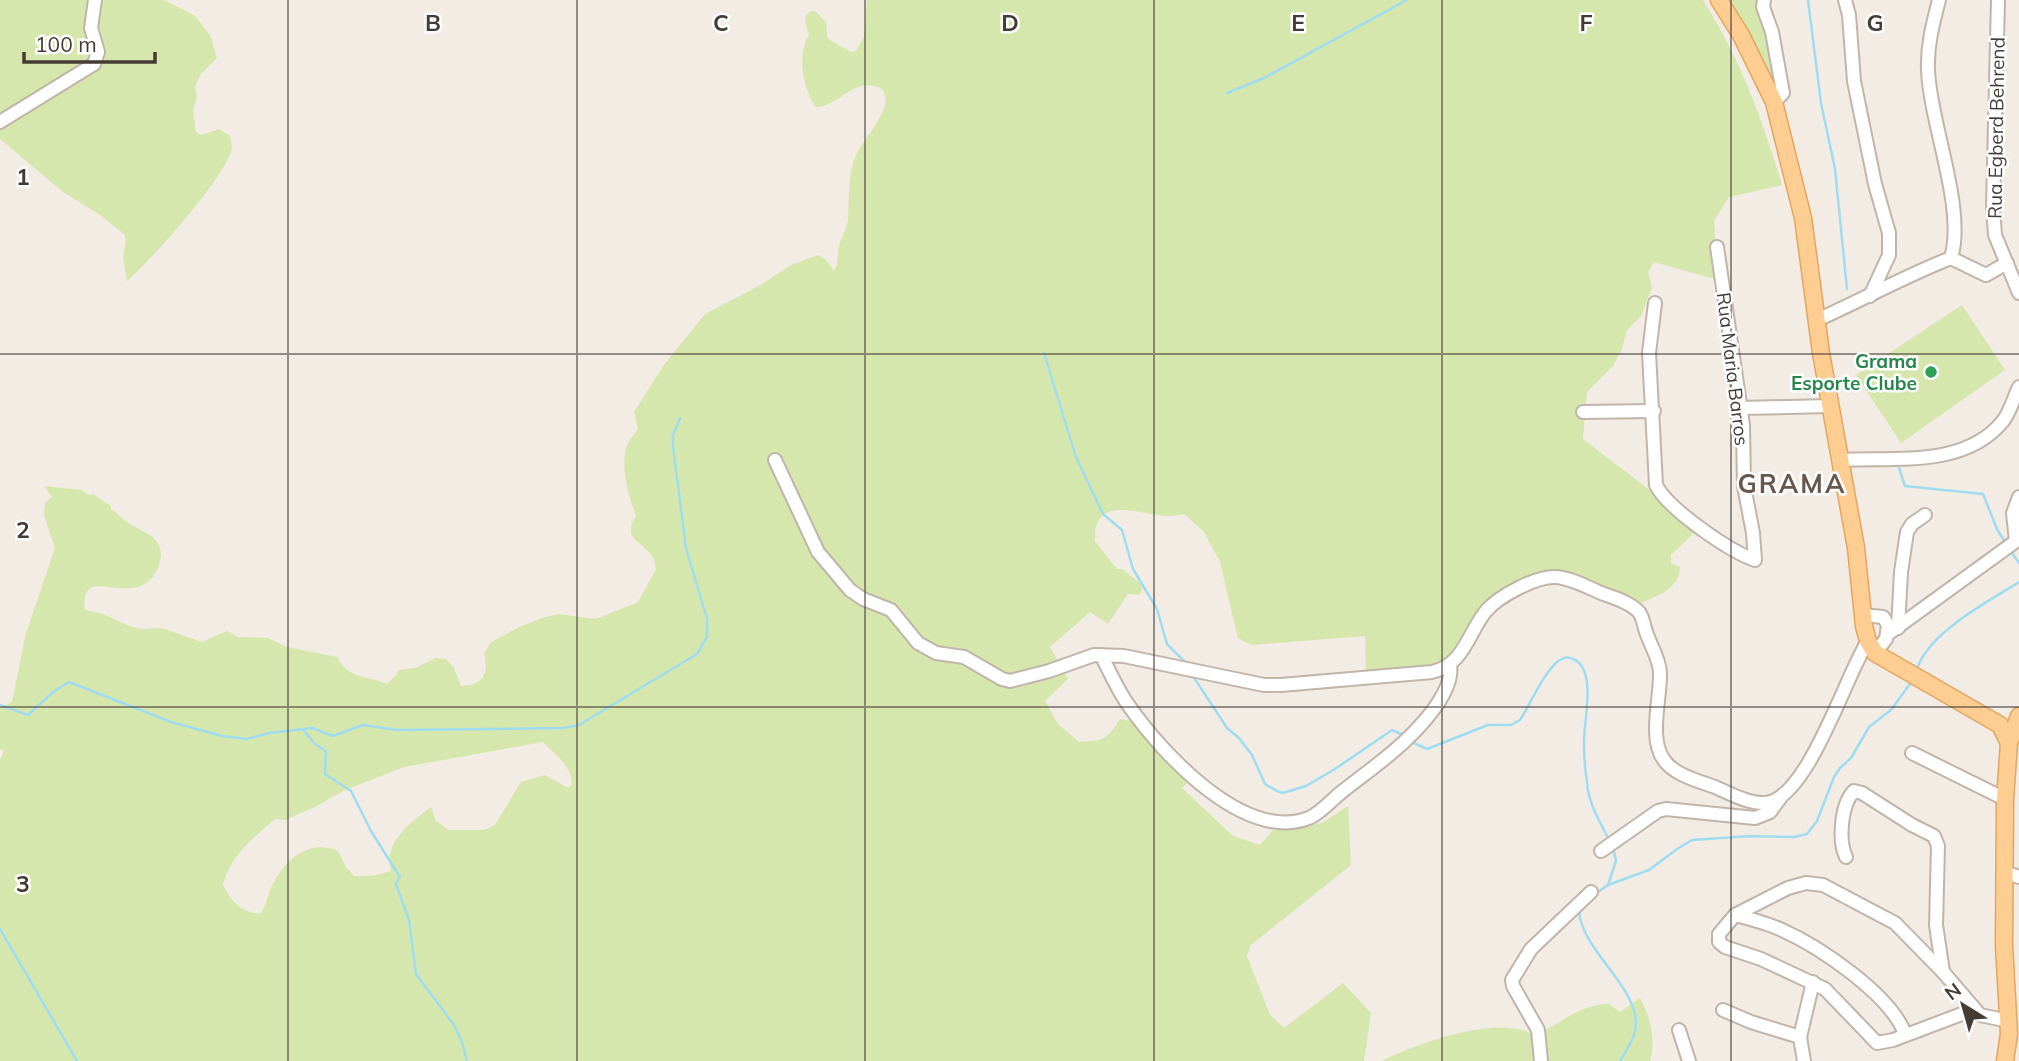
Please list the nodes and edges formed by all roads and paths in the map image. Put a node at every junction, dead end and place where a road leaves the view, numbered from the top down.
1 (94, 0) edge
2 (1719, 0) edge
3 (1764, 0) edge
4 (1845, 0) edge
5 (1940, 0) edge
6 (1998, 0) edge
7 (1774, 102) junction
8 (0, 122) edge
9 (1717, 247) dead end
10 (1951, 258) junction
11 (2007, 263) junction
12 (2019, 293) edge
13 (1870, 296) junction
14 (1655, 303) dead end
15 (1817, 320) junction
16 (2019, 387) edge
17 (1830, 406) junction
18 (1741, 408) junction
19 (1654, 411) junction
20 (1583, 412) dead end
21 (775, 460) dead end
22 (1841, 460) junction
23 (2019, 497) edge
24 (1924, 514) dead end
25 (1863, 615) junction
26 (1893, 631) junction
27 (1871, 647) junction
28 (1101, 655) junction
29 (1450, 666) junction
30 (2019, 716) edge
31 (2009, 743) junction
32 (1912, 753) dead end
33 (1783, 793) junction
34 (2005, 799) junction
35 (1601, 851) dead end
36 (1846, 857) dead end
37 (2012, 874) edge
38 (1591, 892) dead end
39 (1732, 918) junction
40 (1944, 972) junction
41 (1813, 982) junction
42 (1975, 1009) junction
43 (1723, 1010) dead end
44 (2009, 1021) junction
45 (1679, 1030) dead end
46 (1905, 1034) junction
47 (1800, 1037) junction
48 (2010, 1053) edge
49 (1541, 1061) edge
50 (1689, 1061) edge
51 (1804, 1061) edge

1 - 8 street
2 - 7 main road
3 - 7 street
4 - 13 street
5 - 10 street
6 - 11 street, Rua Egberd Behrend
7 - 15 main road
9 - 18 street, Rua Maria Barros
10 - 11 street
10 - 13 street
11 - 12 street, Rua Egberd Behrend
13 - 15 street
14 - 19 street, Rua Maria Barros
15 - 17 main road
16 - 22 street
17 - 18 street
17 - 22 main road
18 - 19 street, Rua Maria Barros
19 - 20 street
21 - 28 street
22 - 25 main road
23 - 26 street
24 - 26 street
25 - 26 street
25 - 27 main road
26 - 27 street
27 - 31 main road
27 - 33 street
28 - 29 street
28 - 29 street
29 - 33 street
30 - 31 main road
31 - 34 main road
32 - 34 street
33 - 35 street
34 - 37 main road
36 - 40 street
37 - 44 main road
38 - 49 street
39 - 40 street
39 - 41 street
39 - 46 street
40 - 42 street
41 - 46 street
41 - 47 street
42 - 44 street
42 - 46 street
43 - 47 street
44 - 48 main road
45 - 50 street
47 - 51 street

